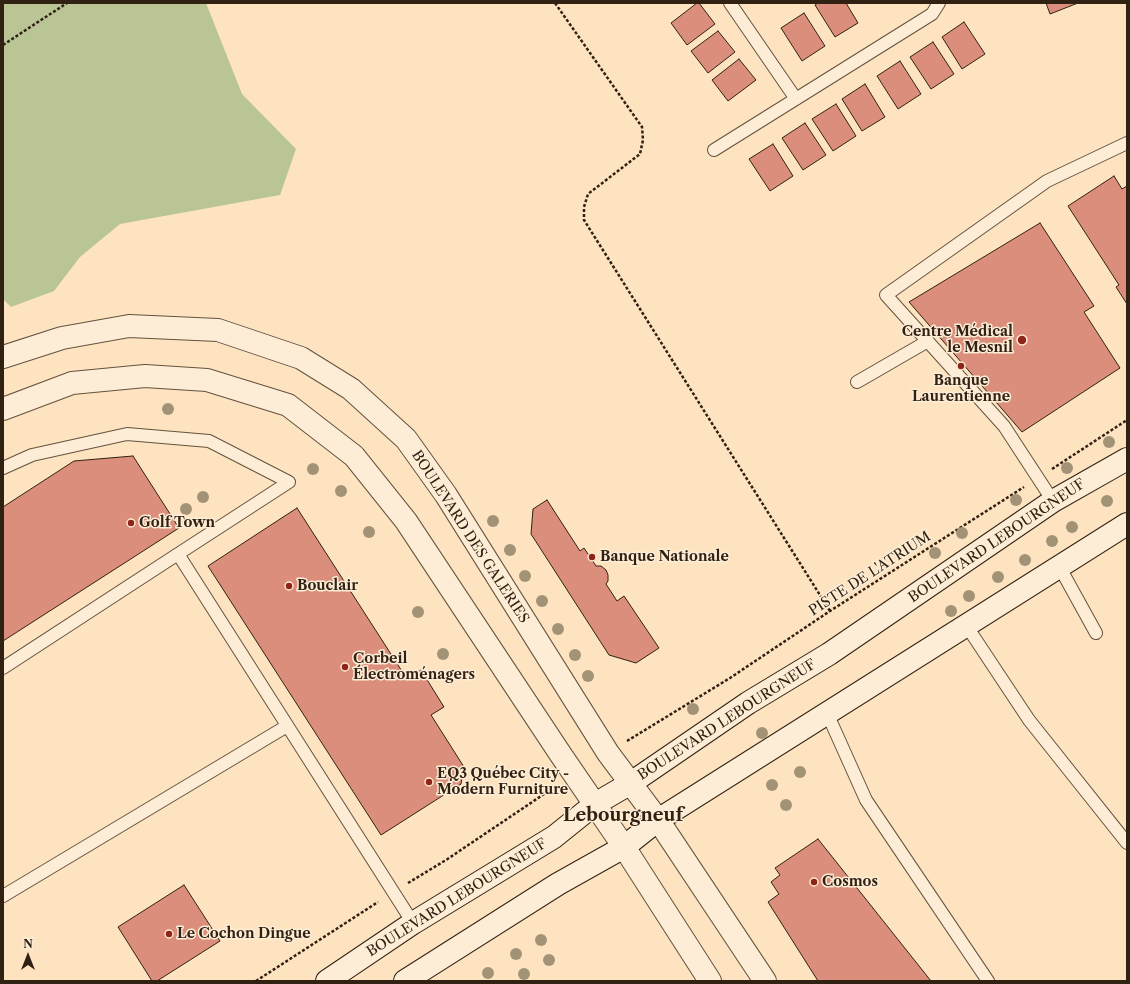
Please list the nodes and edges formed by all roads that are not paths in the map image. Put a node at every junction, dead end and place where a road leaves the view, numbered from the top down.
1 (730, 3) edge
2 (939, 3) edge
3 (796, 99) junction
4 (1127, 143) edge
5 (714, 150) dead end
6 (928, 341) junction
7 (3, 357) edge
8 (858, 382) dead end
9 (3, 409) edge
10 (1127, 459) edge
11 (3, 468) edge
12 (1053, 501) junction
13 (1127, 524) edge
14 (178, 554) junction
15 (1059, 566) junction
16 (966, 625) junction
17 (1096, 633) dead end
18 (3, 668) edge
19 (828, 713) junction
20 (287, 726) junction
21 (631, 783) junction
22 (595, 804) junction
23 (658, 820) junction
24 (1127, 843) edge
25 (624, 847) junction
26 (3, 896) edge
27 (413, 923) junction
28 (327, 981) edge
29 (405, 981) edge
30 (710, 981) edge
31 (765, 981) edge
32 (988, 981) edge

1 - 3 lane
2 - 3 lane
3 - 5 lane
4 - 6 lane
6 - 8 lane
6 - 12 lane
7 - 21 street, BOULEVARD DES GALERIES
9 - 22 street
10 - 12 street, BOULEVARD LEBOURGNEUF
11 - 14 lane
12 - 21 street, BOULEVARD LEBOURGNEUF
13 - 15 street
14 - 18 lane
14 - 20 lane
15 - 16 street
15 - 17 lane
16 - 19 street
16 - 24 lane
19 - 23 street
19 - 32 lane
20 - 26 lane
20 - 27 lane
21 - 22 street, BOULEVARD LEBOURGNEUF
21 - 23 street, BOULEVARD DES GALERIES
22 - 25 street
22 - 27 street, BOULEVARD LEBOURGNEUF
23 - 25 street
23 - 31 street, BOULEVARD DES GALERIES
25 - 29 street
25 - 30 street
27 - 28 street, BOULEVARD LEBOURGNEUF

